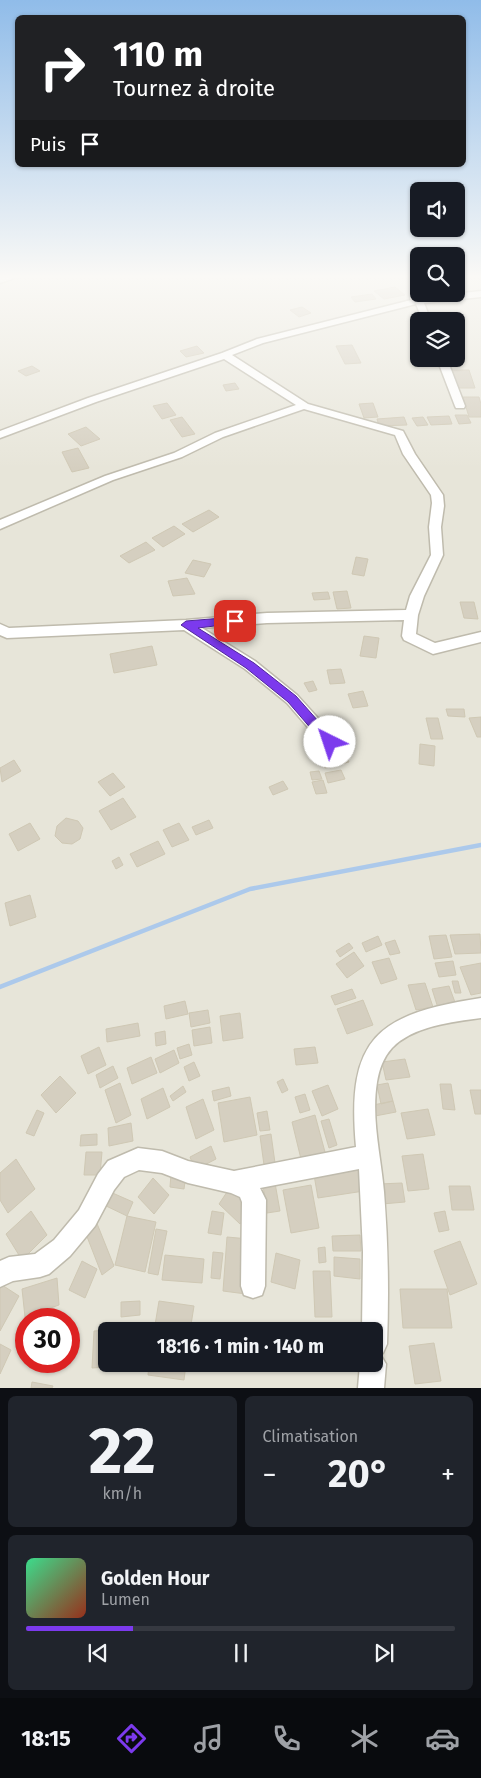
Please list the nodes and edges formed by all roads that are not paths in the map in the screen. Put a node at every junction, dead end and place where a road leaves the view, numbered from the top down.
1 (265, 340) edge
2 (225, 355) junction
3 (445, 367) edge
4 (304, 406) junction
5 (460, 406) dead end
6 (0, 435) edge
7 (0, 525) edge
8 (411, 615) junction
9 (186, 625) junction
10 (0, 629) edge
11 (481, 637) edge
12 (330, 742) dead end
13 (481, 1008) edge
14 (369, 1156) junction
15 (234, 1182) junction
16 (0, 1275) edge
17 (252, 1286) dead end
18 (374, 1322) edge
19 (373, 1372) edge
20 (372, 1388) edge

1 - 2 street
2 - 4 street
2 - 6 street
3 - 5 street
4 - 7 street
4 - 8 street
8 - 9 street
8 - 11 street
9 - 10 street
9 - 12 street
13 - 14 street
14 - 15 street
14 - 18 street
15 - 16 street
15 - 17 street
19 - 20 street

